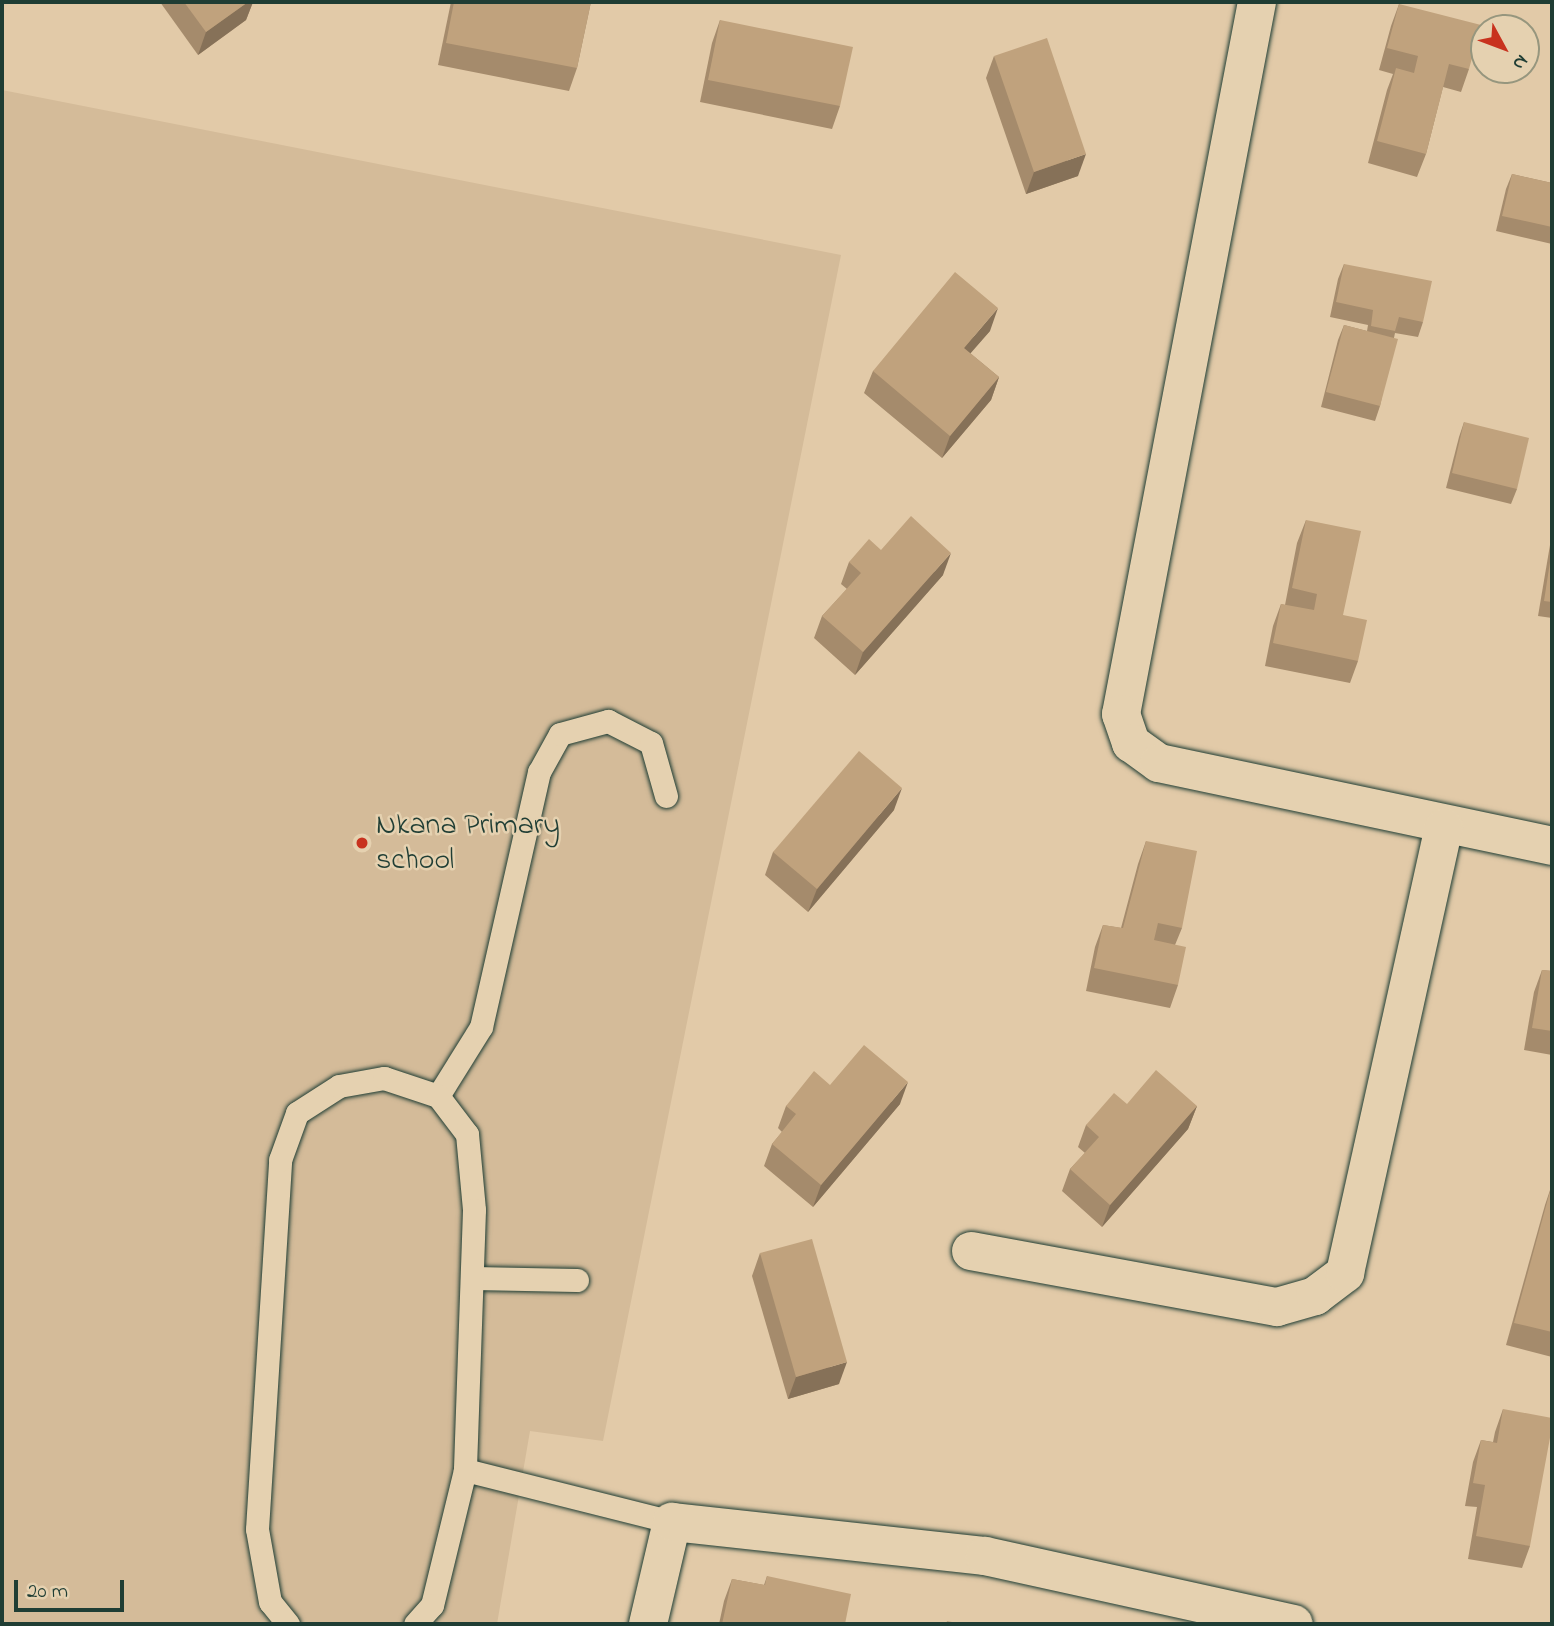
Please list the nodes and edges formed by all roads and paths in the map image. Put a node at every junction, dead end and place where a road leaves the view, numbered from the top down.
1 (1257, 2) edge
2 (666, 796) dead end
3 (1444, 828) junction
4 (1552, 846) edge
5 (438, 1096) junction
6 (971, 1251) dead end
7 (472, 1278) junction
8 (577, 1280) dead end
9 (465, 1470) junction
10 (672, 1522) junction
11 (288, 1624) edge
12 (415, 1624) edge
13 (648, 1624) edge
14 (1294, 1624) edge

1 - 3 street
2 - 5 lane
3 - 4 street
3 - 6 street
5 - 7 lane
5 - 11 lane
7 - 8 lane
7 - 9 lane
9 - 10 lane
9 - 12 lane
10 - 13 street
10 - 14 street

